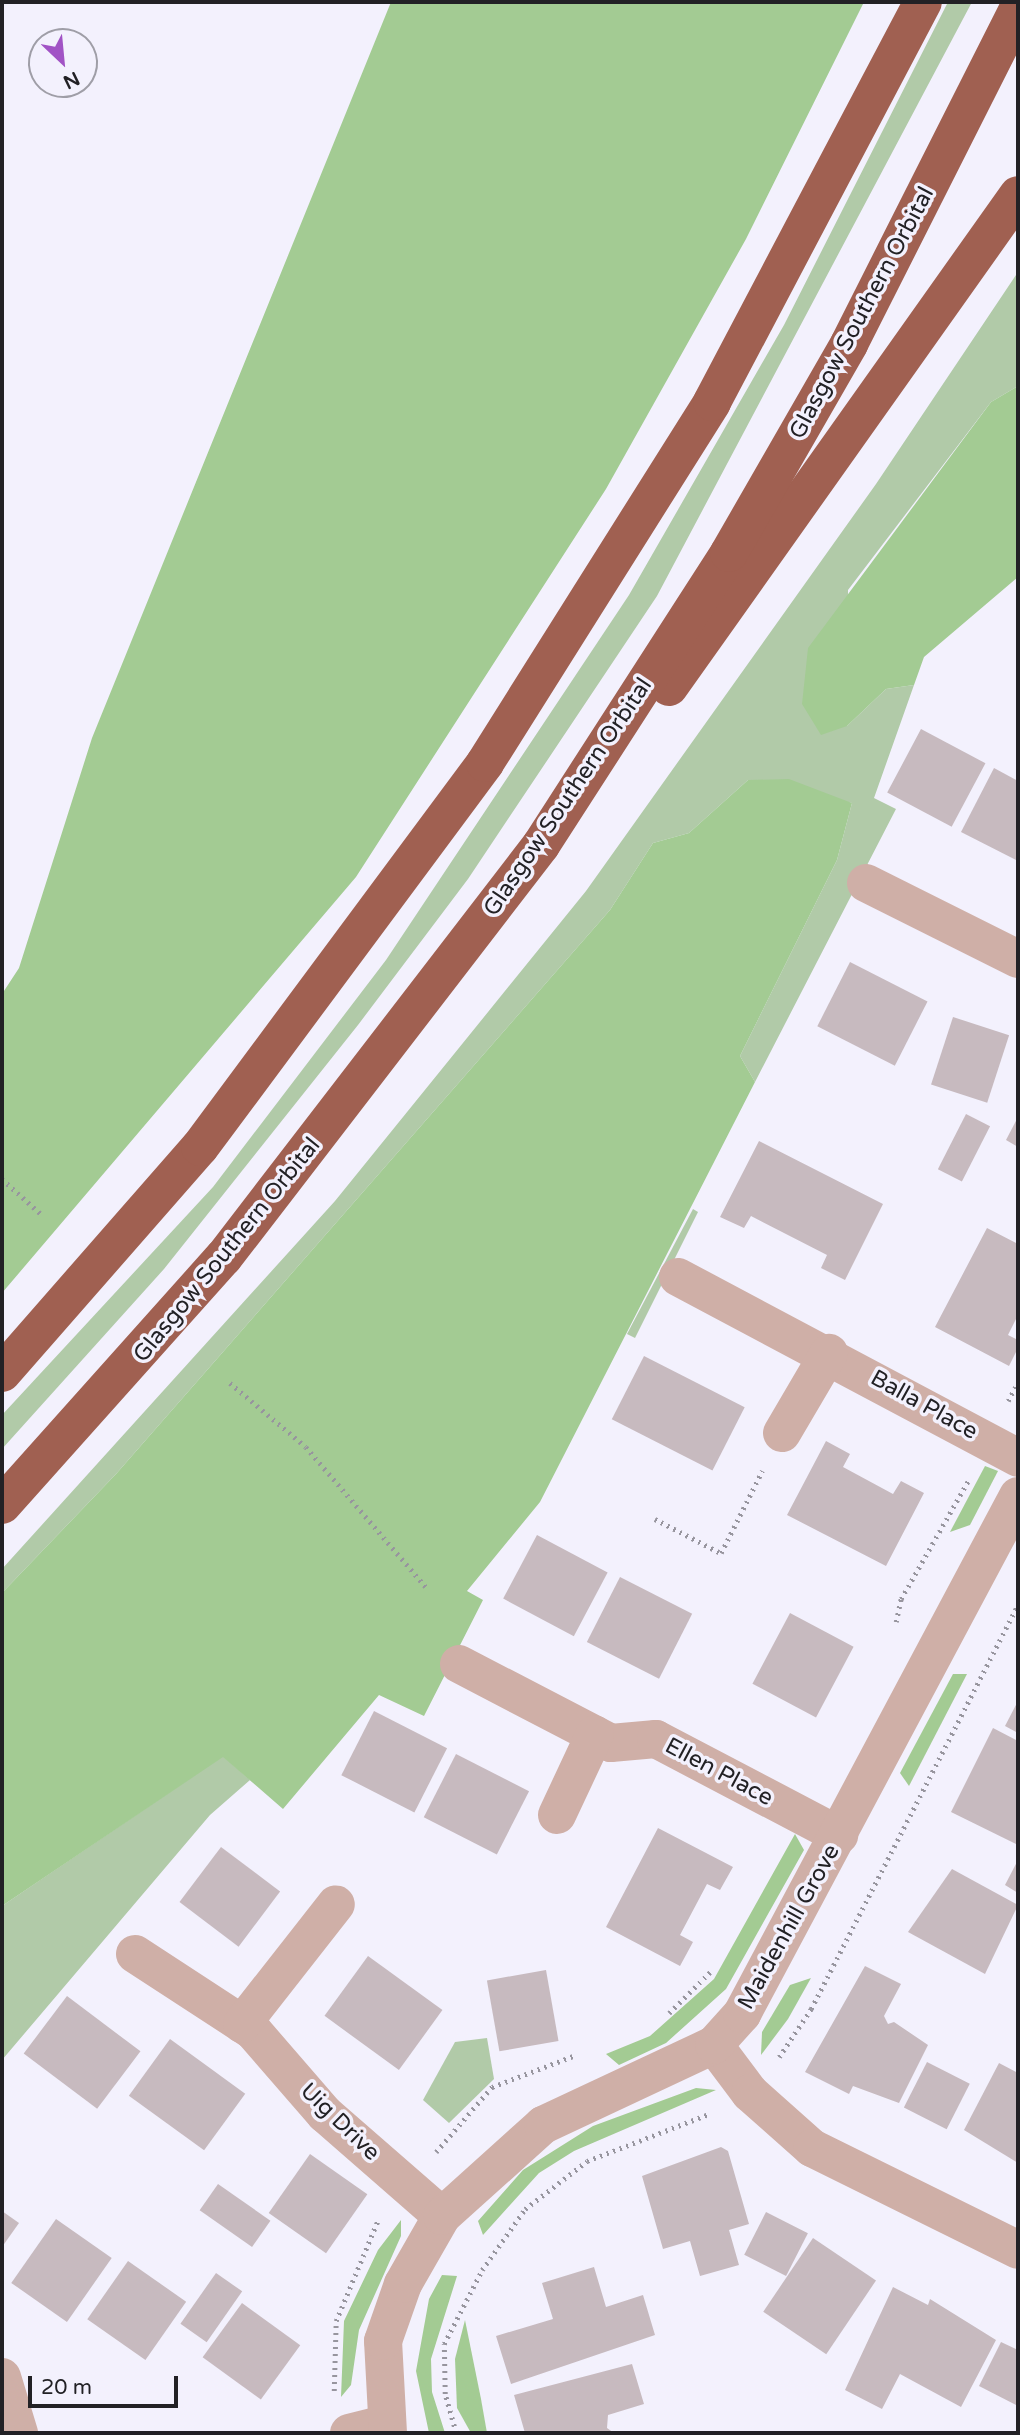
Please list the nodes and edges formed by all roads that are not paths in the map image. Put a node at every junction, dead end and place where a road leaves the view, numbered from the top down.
1 (923, 2) edge
2 (1018, 10) edge
3 (1018, 195) edge
4 (541, 845) junction
5 (866, 883) dead end
6 (1018, 959) edge
7 (678, 1277) dead end
8 (829, 1353) junction
9 (2, 1373) edge
10 (782, 1433) road end
11 (1003, 1450) edge
12 (1018, 1496) edge
13 (2, 1506) edge
14 (460, 1664) dead end
15 (595, 1734) junction
16 (556, 1815) dead end
17 (839, 1835) junction
18 (336, 1904) dead end
19 (135, 1954) dead end
20 (242, 2024) junction
21 (714, 2045) junction
22 (442, 2216) junction
23 (1018, 2250) edge
24 (2, 2377) edge
25 (374, 2430) edge
26 (19, 2433) edge

1 - 9 highway
2 - 4 highway, Glasgow Southern Orbital
3 - 4 highway
4 - 13 highway, Glasgow Southern Orbital
5 - 6 street
7 - 8 street, Balla Place
8 - 10 street
8 - 11 street, Balla Place
12 - 17 street, Maidenhill Grove
14 - 15 street, Ellen Place
15 - 16 street
15 - 17 street, Ellen Place
17 - 21 street, Maidenhill Grove
18 - 20 street
19 - 20 street, Uig Drive
20 - 22 street, Uig Drive
21 - 22 street, Maidenhill Grove
21 - 23 street
22 - 25 street, Maidenhill Grove
24 - 26 street

